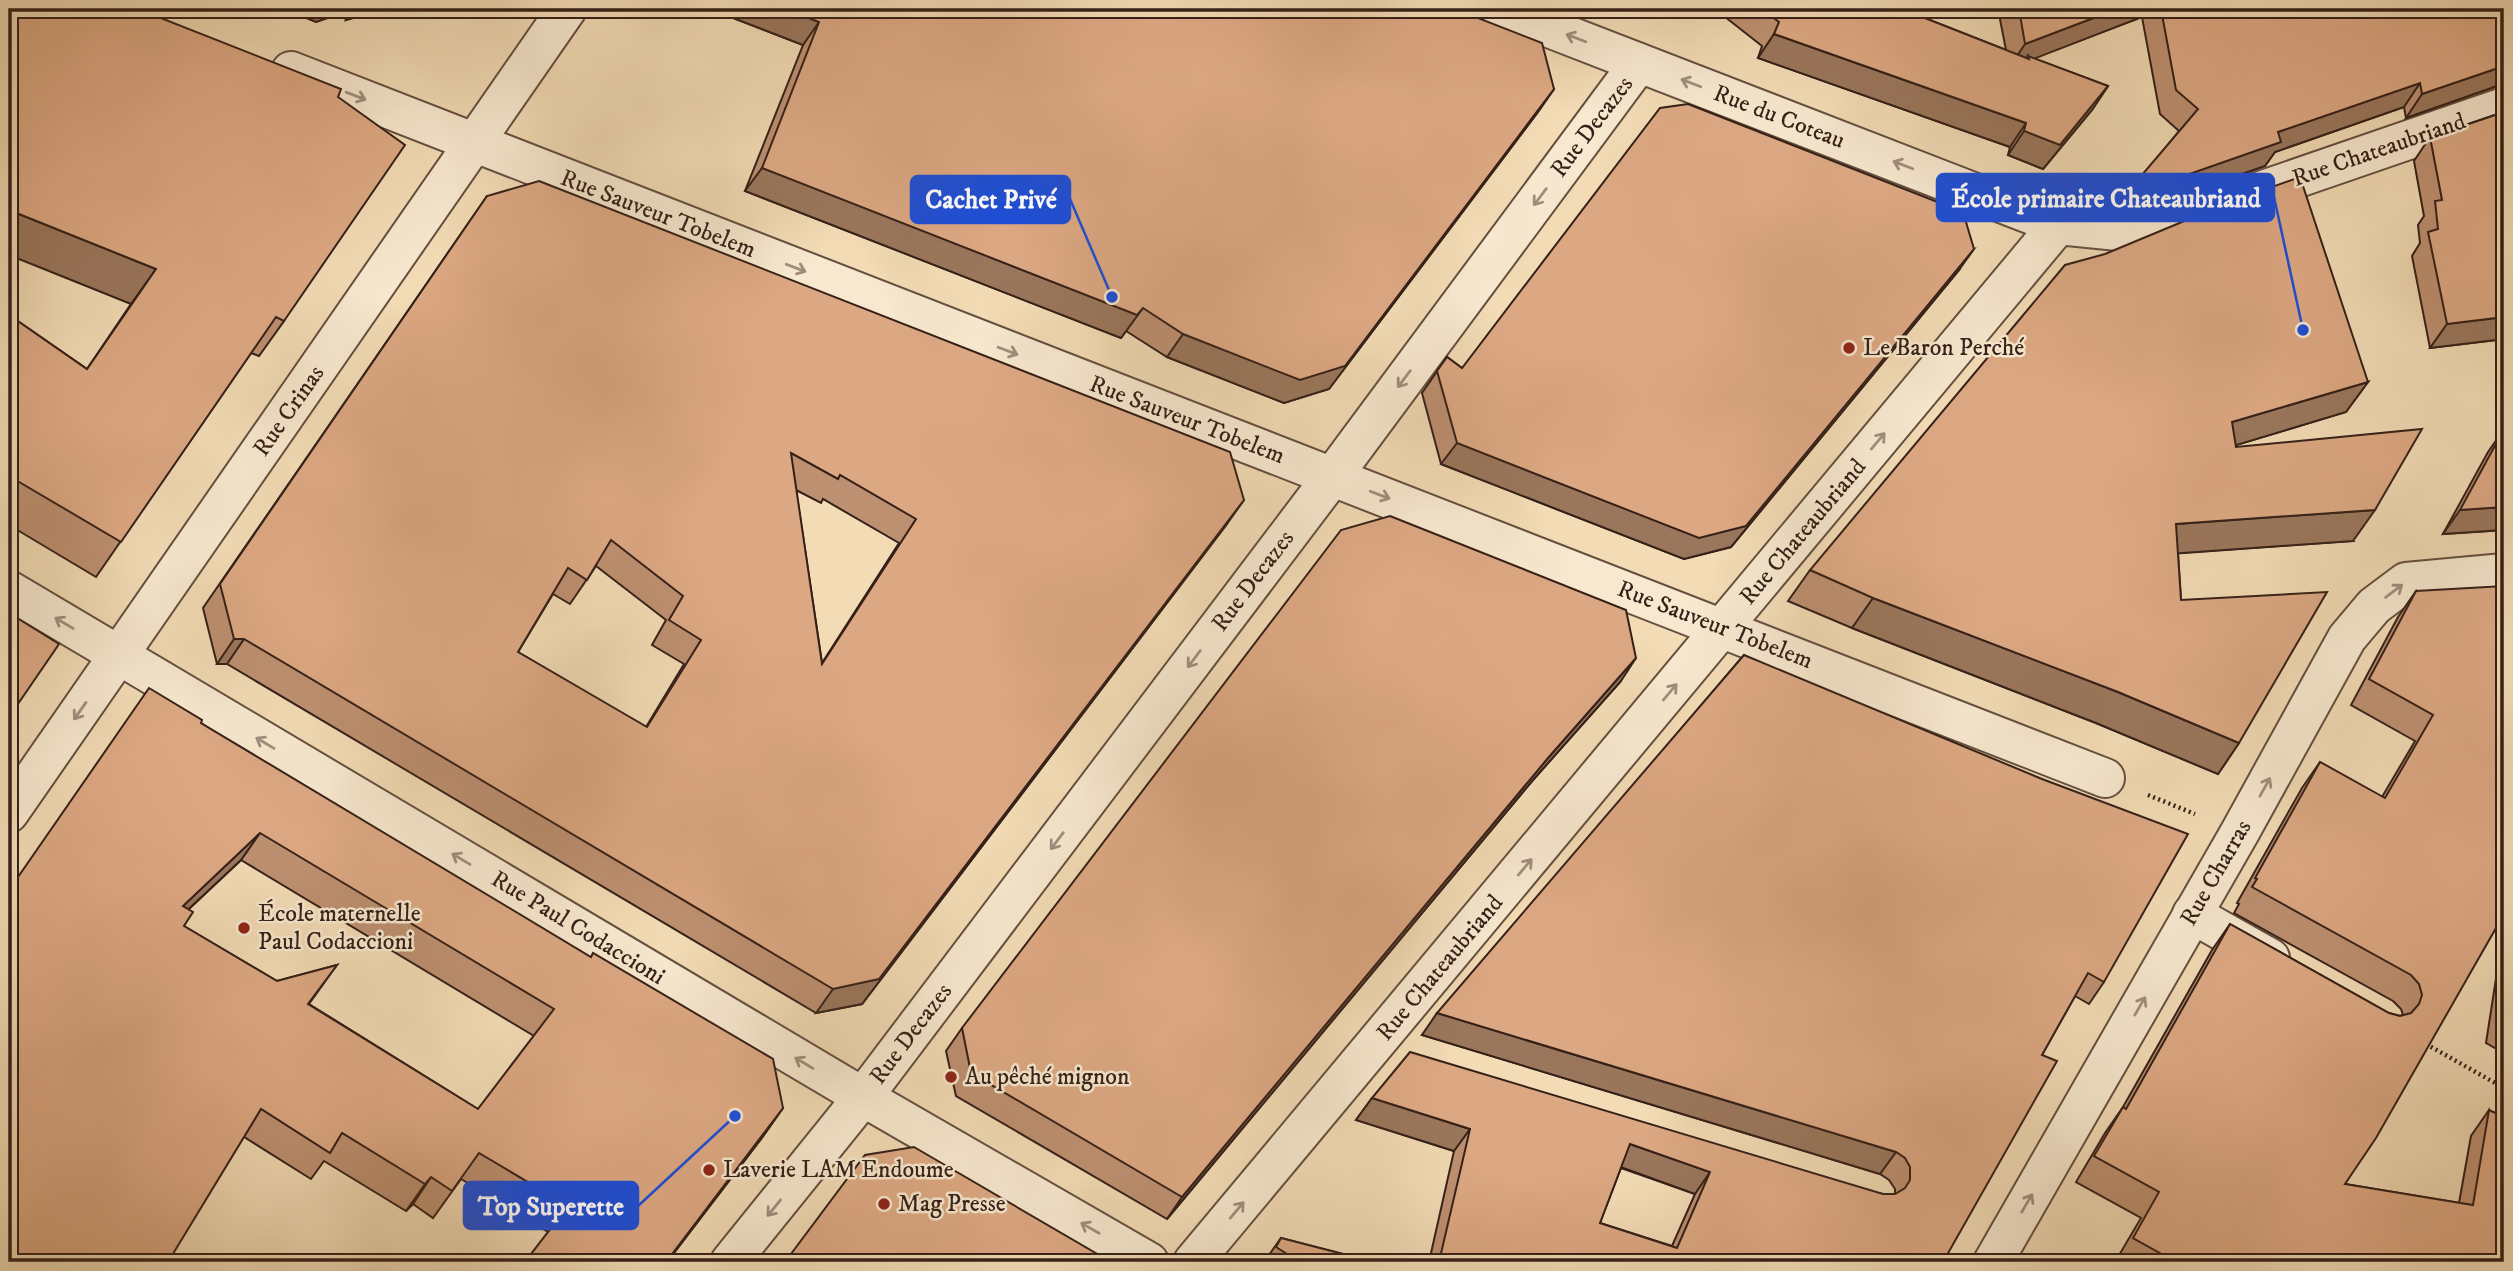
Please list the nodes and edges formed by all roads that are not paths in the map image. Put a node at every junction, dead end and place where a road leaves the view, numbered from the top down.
1 (567, 9) edge
2 (1500, 9) edge
3 (259, 58) edge
4 (1639, 63) junction
5 (2504, 107) edge
6 (474, 143) junction
7 (2058, 225) junction
8 (1332, 477) junction
9 (2504, 573) edge
10 (9, 590) edge
11 (1723, 628) junction
12 (120, 656) junction
13 (2105, 778) road end
14 (9, 813) edge
15 (2192, 914) junction
16 (2299, 974) edge
17 (1376, 1045) junction
18 (1415, 1057) edge
19 (863, 1097) junction
20 (730, 1262) edge
21 (1149, 1262) edge
22 (1193, 1262) edge
23 (1993, 1262) edge

1 - 6 street, Rue Crinas
4 -> 2 street, Rue du Coteau
3 -> 6 street, Rue Sauveur Tobelem
7 -> 4 street, Rue du Coteau
4 -> 8 street, Rue Decazes
5 - 7 street, Rue Chateaubriand
6 -> 8 street, Rue Sauveur Tobelem
6 - 12 street, Rue Crinas
11 -> 7 street, Rue Chateaubriand
8 -> 11 street, Rue Sauveur Tobelem
8 -> 19 street, Rue Decazes
15 -> 9 street, Rue Charras
12 -> 10 street, Rue Paul Codaccioni
11 - 13 street, Rue Sauveur Tobelem
17 -> 11 street, Rue Chateaubriand
12 -> 14 street, Rue Crinas
19 -> 12 street, Rue Paul Codaccioni
15 - 16 street
23 -> 15 street, Rue Charras
17 - 18 street
22 -> 17 street, Rue Chateaubriand
19 -> 20 street, Rue Decazes
21 -> 19 street, Rue Paul Codaccioni

